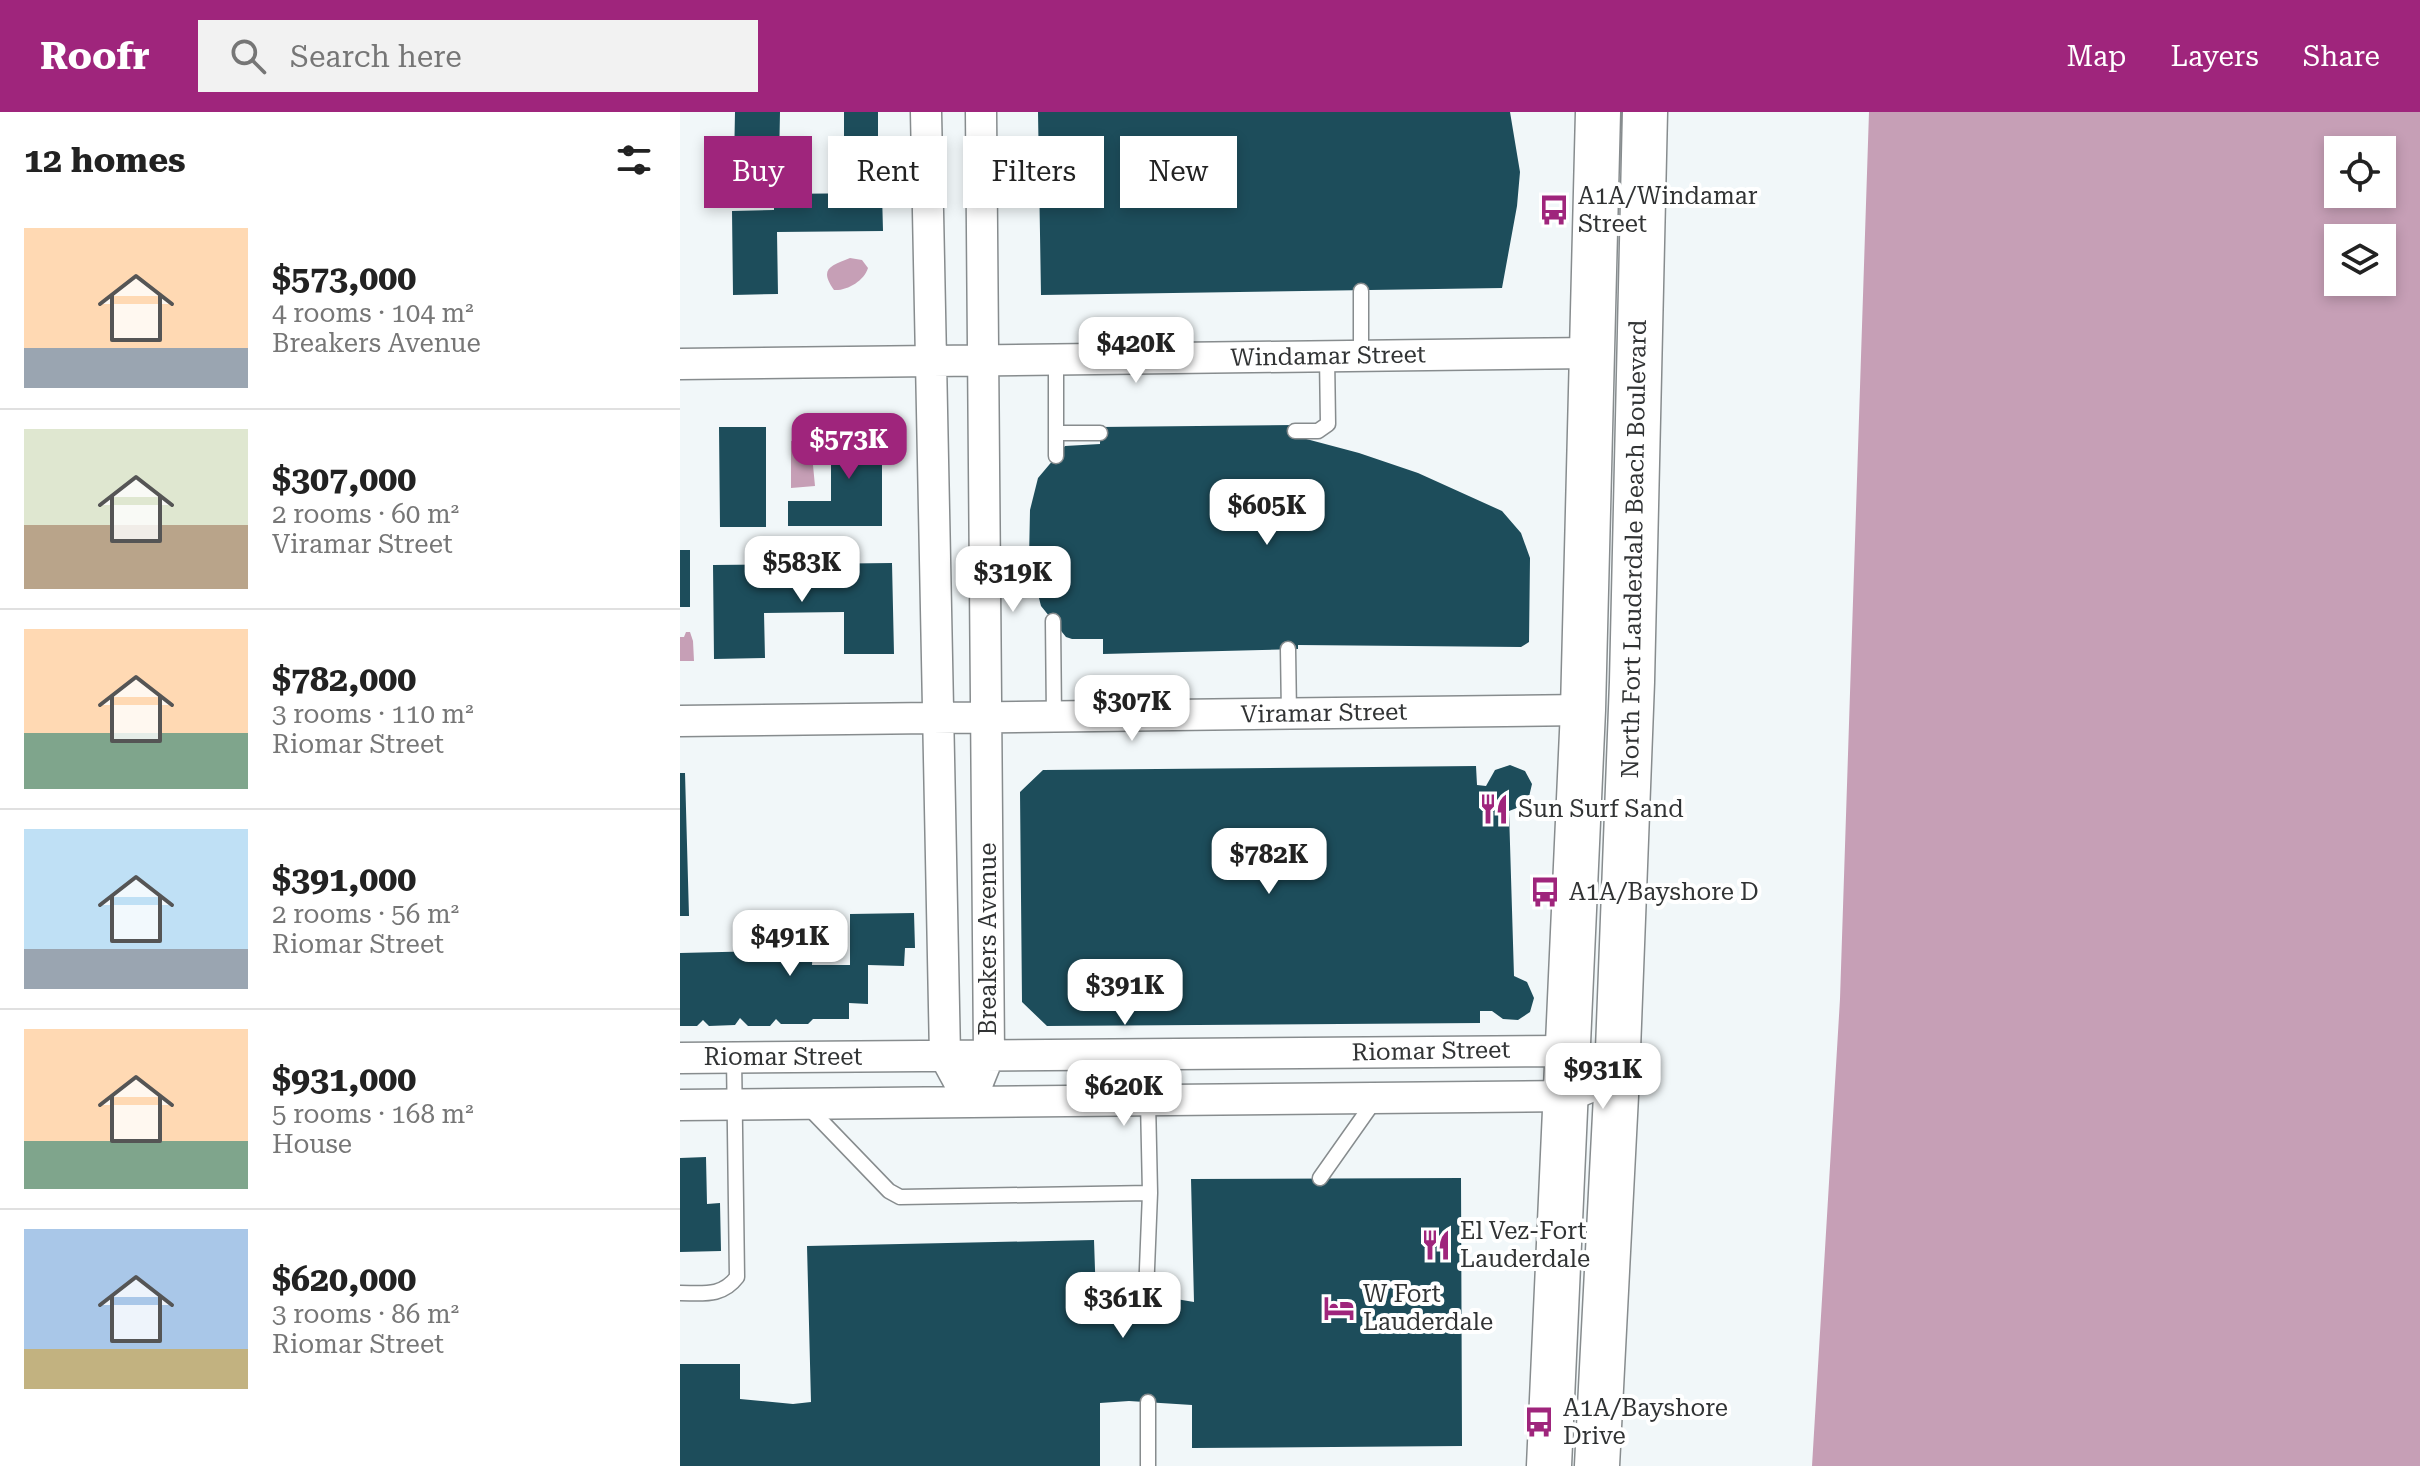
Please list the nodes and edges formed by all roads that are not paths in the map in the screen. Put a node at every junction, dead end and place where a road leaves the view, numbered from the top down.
1 (926, 112) edge
2 (981, 112) edge
3 (1598, 112) edge
4 (1645, 112) edge
5 (1361, 291) dead end
6 (1592, 353) junction
7 (1361, 355) junction
8 (1327, 356) junction
9 (1056, 359) junction
10 (931, 360) junction
11 (983, 360) junction
12 (680, 364) edge
13 (1295, 431) dead end
14 (1056, 433) junction
15 (1100, 433) dead end
16 (1056, 456) dead end
17 (1053, 621) dead end
18 (1288, 649) dead end
19 (1583, 710) junction
20 (1289, 714) junction
21 (987, 718) junction
22 (1054, 718) junction
23 (938, 719) junction
24 (680, 721) edge
25 (1570, 1051) junction
26 (989, 1055) junction
27 (945, 1056) junction
28 (734, 1057) junction
29 (680, 1058) edge
30 (1617, 1076) junction
31 (1568, 1096) junction
32 (1376, 1099) junction
33 (1148, 1101) junction
34 (970, 1102) junction
35 (734, 1104) junction
36 (805, 1104) junction
37 (680, 1105) edge
38 (1320, 1178) dead end
39 (1150, 1193) junction
40 (680, 1293) edge
41 (1146, 1294) dead end
42 (1148, 1402) dead end
43 (1148, 1466) edge
44 (1549, 1466) edge
45 (1597, 1466) edge

1 - 10 street, Breakers Avenue
2 - 11 street, Breakers Avenue
3 - 6 main road, North Fort Lauderdale Beach Boulevard
4 - 30 main road, North Fort Lauderdale Beach Boulevard
5 - 7 lane
6 - 7 street, Windamar Street
6 - 19 main road, North Fort Lauderdale Beach Boulevard
7 - 8 street, Windamar Street
8 - 9 street, Windamar Street
8 - 13 lane
9 - 11 street, Windamar Street
9 - 14 lane
10 - 11 street, Windamar Street
10 - 12 street, Windamar Street
10 - 23 street, Breakers Avenue
11 - 21 street, Breakers Avenue
14 - 15 lane
14 - 16 lane
17 - 22 lane
18 - 20 lane
19 - 20 street, Viramar Street
19 - 25 main road, North Fort Lauderdale Beach Boulevard
20 - 22 street, Viramar Street
21 - 22 street, Viramar Street
21 - 23 street, Viramar Street
21 - 26 street, Breakers Avenue
23 - 24 street, Viramar Street
23 - 27 street, Breakers Avenue
25 - 26 street, Riomar Street
25 - 30 street, Riomar Street
25 - 31 main road, North Fort Lauderdale Beach Boulevard
26 - 27 street, Riomar Street
26 - 34 street, Breakers Avenue
27 - 28 street, Riomar Street
27 - 34 street, Breakers Avenue
28 - 29 street, Riomar Street
28 - 35 lane
30 - 31 street, Riomar Street
30 - 45 main road, North Fort Lauderdale Beach Boulevard
31 - 32 street, Riomar Street
31 - 44 main road, North Fort Lauderdale Beach Boulevard
32 - 33 street, Riomar Street
32 - 38 lane
33 - 34 street, Riomar Street
33 - 39 lane
34 - 36 street, Riomar Street
35 - 36 street, Riomar Street
35 - 37 street, Riomar Street
35 - 40 lane
36 - 39 lane
39 - 41 lane
42 - 43 lane

